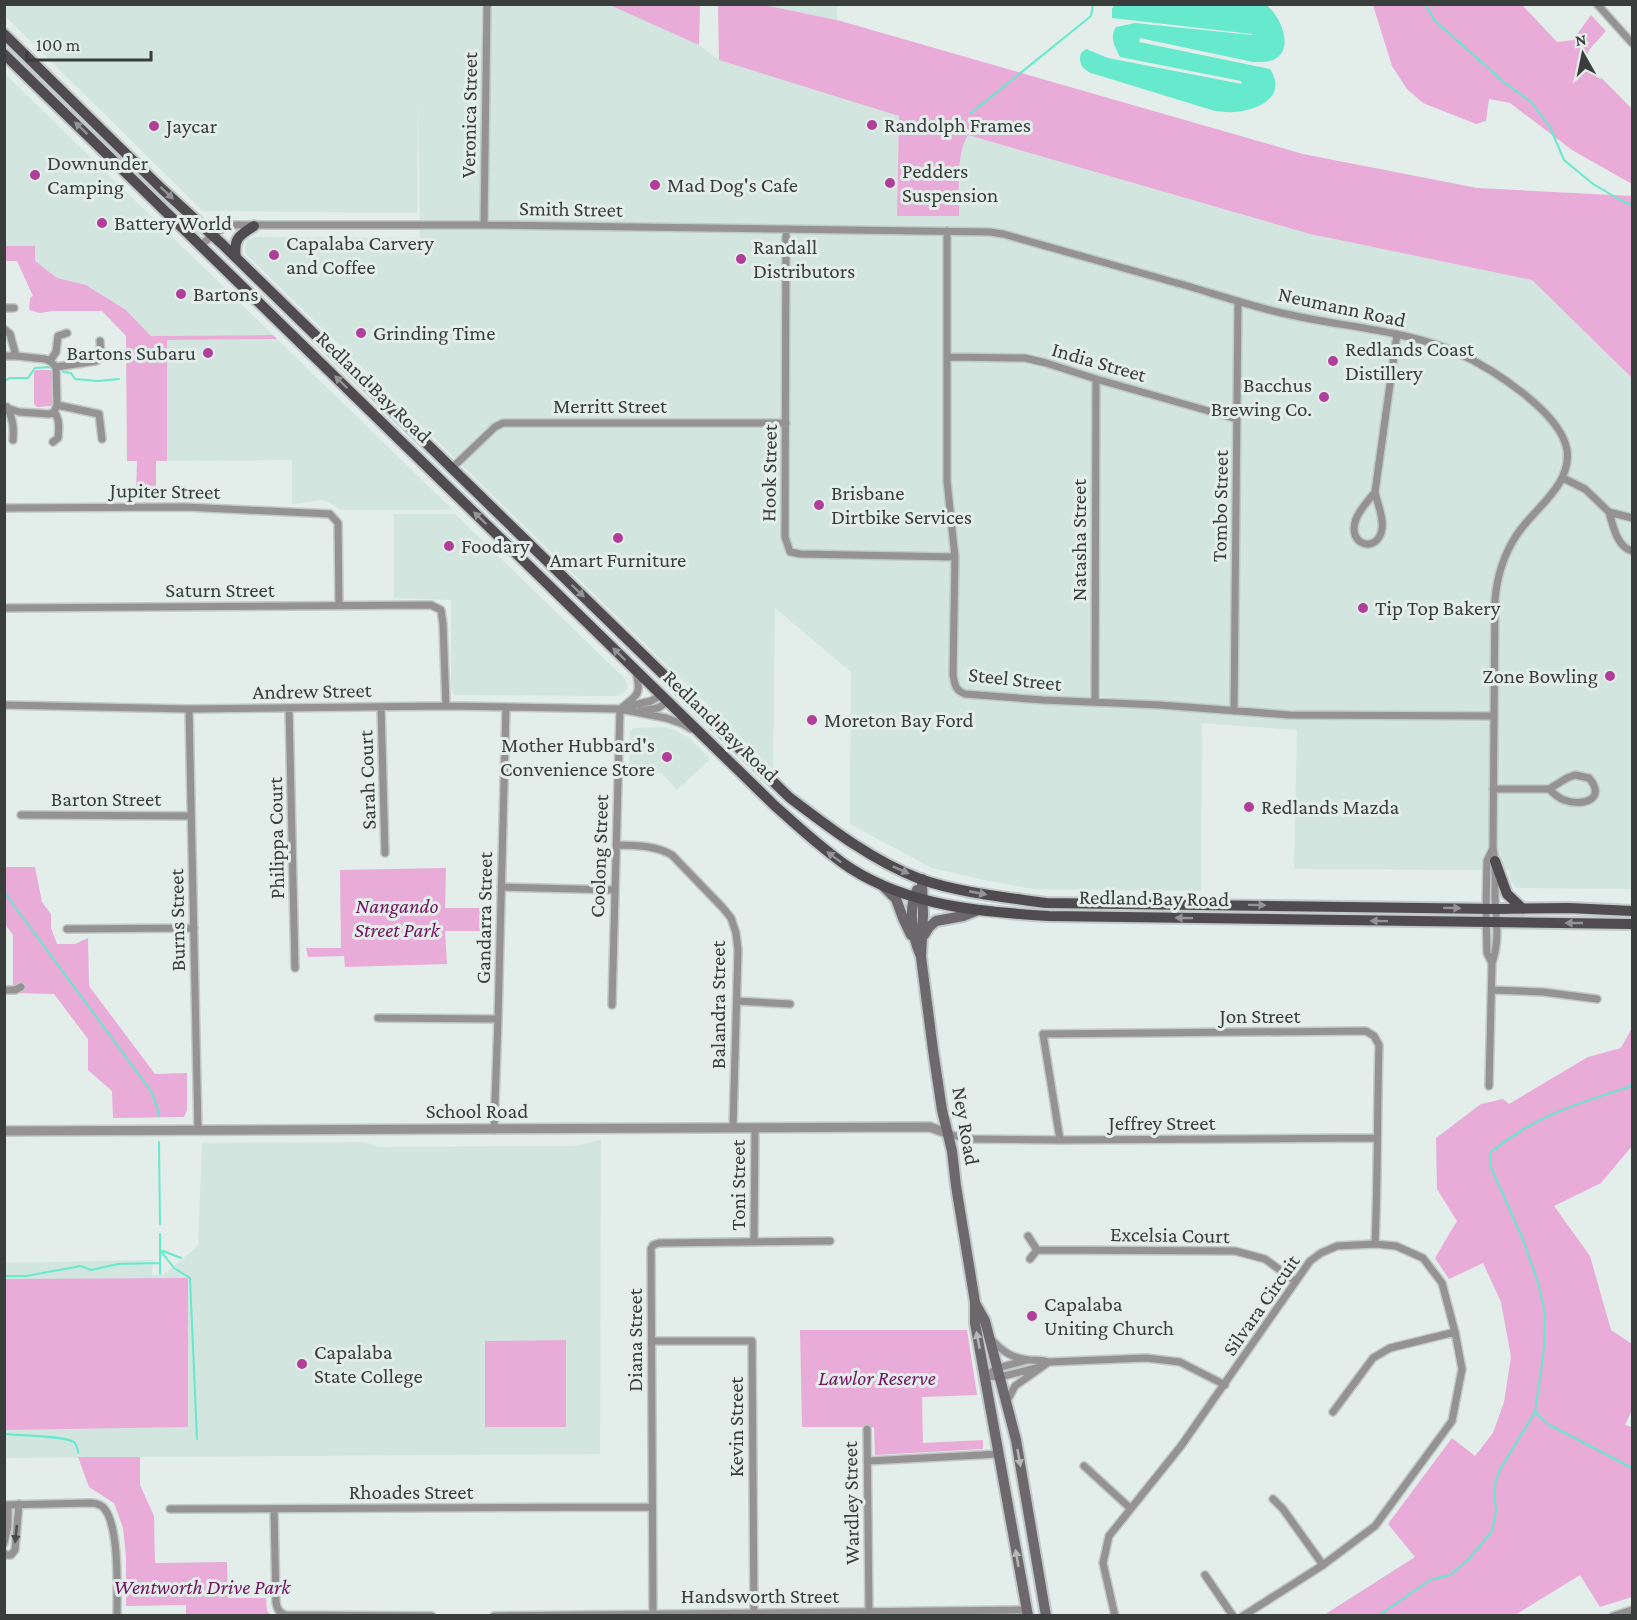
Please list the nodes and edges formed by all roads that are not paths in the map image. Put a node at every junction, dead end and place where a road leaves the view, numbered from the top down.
1 (487, 4) edge
2 (1596, 4) edge
3 (5, 35) edge
4 (1632, 43) edge
5 (4, 54) edge
6 (484, 225) junction
7 (254, 226) junction
8 (786, 229) junction
9 (947, 231) junction
10 (213, 235) junction
11 (201, 245) junction
12 (236, 258) junction
13 (1238, 301) junction
14 (4, 308) edge
15 (14, 308) dead end
16 (4, 329) edge
17 (68, 333) dead end
18 (1397, 334) junction
19 (100, 341) dead end
20 (4, 356) edge
21 (16, 356) junction
22 (948, 357) junction
23 (53, 364) junction
24 (1096, 379) junction
25 (6, 407) edge
26 (56, 409) junction
27 (25, 412) junction
28 (1237, 419) junction
29 (786, 423) junction
30 (14, 425) junction
31 (102, 439) dead end
32 (13, 440) dead end
33 (54, 442) dead end
34 (452, 468) junction
35 (1563, 478) junction
36 (1375, 492) junction
37 (4, 508) edge
38 (1609, 512) junction
39 (1632, 519) edge
40 (1632, 551) edge
41 (955, 557) junction
42 (339, 605) junction
43 (4, 608) edge
44 (635, 669) junction
45 (677, 688) junction
46 (665, 698) junction
47 (1095, 702) junction
48 (4, 705) edge
49 (446, 706) junction
50 (381, 707) junction
51 (506, 707) junction
52 (289, 708) junction
53 (189, 709) junction
54 (620, 709) junction
55 (636, 711) junction
56 (1234, 711) junction
57 (1494, 716) junction
58 (704, 738) junction
59 (1493, 789) junction
60 (1549, 789) junction
61 (21, 815) dead end
62 (191, 816) junction
63 (617, 845) junction
64 (1493, 848) junction
65 (385, 853) dead end
66 (1495, 861) junction
67 (922, 879) junction
68 (501, 887) junction
69 (884, 887) junction
70 (615, 890) junction
71 (919, 899) junction
72 (1491, 909) junction
73 (1523, 909) junction
74 (978, 910) junction
75 (1632, 911) edge
76 (1491, 922) junction
77 (1632, 924) edge
78 (194, 928) junction
79 (67, 929) dead end
80 (919, 938) junction
81 (1492, 963) junction
82 (296, 968) dead end
83 (21, 987) dead end
84 (4, 990) edge
85 (1492, 990) junction
86 (1597, 999) dead end
87 (737, 1001) junction
88 (790, 1004) dead end
89 (612, 1005) dead end
90 (378, 1018) dead end
91 (498, 1019) junction
92 (1489, 1086) dead end
93 (733, 1127) junction
94 (755, 1128) junction
95 (494, 1130) junction
96 (4, 1131) edge
97 (198, 1131) junction
98 (949, 1134) junction
99 (1376, 1138) junction
100 (1060, 1140) junction
101 (1028, 1236) dead end
102 (830, 1241) dead end
103 (754, 1242) junction
104 (1374, 1244) junction
105 (1037, 1250) junction
106 (1030, 1258) dead end
107 (1295, 1281) junction
108 (975, 1302) junction
109 (1455, 1332) junction
110 (990, 1338) junction
111 (652, 1341) junction
112 (1030, 1360) junction
113 (1045, 1364) junction
114 (999, 1373) junction
115 (985, 1376) junction
116 (1225, 1385) junction
117 (1007, 1401) junction
118 (1333, 1412) dead end
119 (867, 1429) dead end
120 (999, 1454) junction
121 (868, 1461) junction
122 (1084, 1467) dead end
123 (1273, 1499) dead end
124 (19, 1504) junction
125 (6, 1505) edge
126 (652, 1507) junction
127 (1130, 1508) junction
128 (170, 1509) dead end
129 (274, 1509) junction
130 (4, 1543) edge
131 (4, 1553) edge
132 (1323, 1565) junction
133 (1205, 1575) dead end
134 (1632, 1610) edge
135 (754, 1612) junction
136 (653, 1613) junction
137 (869, 1613) junction
138 (1027, 1613) edge
139 (828, 1614) edge
140 (286, 1615) edge
141 (117, 1616) edge
142 (432, 1616) edge
143 (494, 1616) edge
144 (1046, 1616) edge
145 (1115, 1616) edge
146 (1233, 1616) edge
147 (1243, 1616) edge
148 (1613, 1616) edge

1 - 6 street, Veronica Street
2 - 4 street
3 -> 10 main road, Redland Bay Road
11 -> 5 main road, Redland Bay Road
6 - 7 street, Smith Street
6 - 8 street, Smith Street
7 - 10 street, Smith Street
7 - 12 main road
8 - 9 street, Smith Street
8 - 29 street, Hook Street
9 - 13 street, Neumann Road
9 - 22 street, Steel Street
10 - 11 street, Smith Street
10 - 12 main road, Redland Bay Road
44 -> 11 main road, Redland Bay Road
12 - 34 main road, Redland Bay Road
13 - 18 street, Neumann Road
13 - 28 street, Tombo Street
14 - 15 street
16 - 21 street
17 - 23 street
18 - 35 street, Neumann Road
18 - 36 street
19 - 23 street
20 - 21 street
21 - 23 street
22 - 24 street, India Street
22 - 41 street, Steel Street
23 - 26 street
24 - 28 street, India Street
24 - 47 street, Natasha Street
25 - 27 street
25 - 30 street
26 - 27 street
26 - 31 street
26 - 33 street
27 - 30 street
28 - 56 street, Tombo Street
29 - 34 street, Merritt Street
29 - 41 street, Hook Street
30 - 32 street
34 -> 45 main road, Redland Bay Road
35 - 38 street
35 - 57 street
36 - 36 street
37 - 42 street, Jupiter Street
38 - 39 street
38 - 40 street
41 - 47 street, Steel Street
42 - 43 street, Saturn Street
42 - 49 street, Saturn Street
44 - 46 main road, Redland Bay Road
44 - 54 street
45 - 46 main road
45 -> 67 main road, Redland Bay Road
46 - 54 street, Andrew Street
46 - 55 street, Andrew Street
46 - 58 main road, Redland Bay Road
47 - 56 street, Steel Street
48 - 53 street, Andrew Street
49 - 50 street, Andrew Street
49 - 51 street, Andrew Street
50 - 52 street, Andrew Street
50 - 65 street, Sarah Court
51 - 54 street, Andrew Street
51 - 68 street, Gandarra Street
52 - 53 street, Andrew Street
52 - 82 street, Philippa Court
53 - 62 street, Burns Street
54 - 55 street, Andrew Street
54 - 63 street, Coolong Street
55 - 58 street, Andrew Street
56 - 57 street, Steel Street
57 - 59 street
69 -> 58 main road, Redland Bay Road
59 - 60 street
59 - 64 street
60 - 60 street
61 - 62 street, Barton Street
62 - 78 street, Burns Street
63 - 70 street, Coolong Street
63 - 87 street, Balandra Street
64 - 66 street
64 - 72 street
66 - 72 street
66 - 73 main road
67 - 71 main road, Ney Road
67 -> 72 main road, Redland Bay Road
68 - 70 street
68 - 91 street, Gandarra Street
69 - 71 main road, Redland Bay Road
69 - 80 main road
70 - 89 street, Coolong Street
71 - 74 main road, Redland Bay Road
71 - 80 main road, Ney Road
72 - 73 main road, Redland Bay Road
72 - 76 street
73 - 75 main road, Redland Bay Road
76 -> 74 main road, Redland Bay Road
74 - 80 main road
77 -> 76 main road, Redland Bay Road
76 - 81 street
76 - 81 street
78 - 79 street
78 - 97 street, Burns Street
80 - 98 main road, Ney Road
81 - 85 street
83 - 84 street
85 - 86 street
85 - 92 street
87 - 88 street
87 - 93 street, Balandra Street
90 - 91 street
91 - 95 street, Gandarra Street
93 - 94 street, School Road
93 - 95 street, School Road
94 - 98 street, School Road
94 - 103 street, Toni Street
95 - 97 street, School Road
96 - 97 street, School Road
98 - 100 street, Jeffrey Street
98 - 108 main road, Ney Road
99 - 100 street, Jeffrey Street
99 - 100 street, Jon Street
99 - 104 street, Jon Street
101 - 105 street
102 - 103 street, Diana Street
103 - 111 street, Diana Street
104 - 107 street, Silvara Circuit
104 - 109 street, Silvara Circuit
105 - 106 street
105 - 107 street, Excelsia Court
107 - 116 street, Silvara Circuit
108 - 110 main road, Ney Road
115 -> 108 main road, Ney Road
109 - 118 street
109 - 132 street, Silvara Circuit
110 - 112 street
110 - 114 main road, Ney Road
111 - 126 street, Diana Street
111 - 135 street, Kevin Street
112 - 113 street
112 - 114 street
113 - 114 street
113 - 116 street
113 - 117 street
114 - 115 street
114 - 117 main road, Ney Road
115 - 120 main road, Ney Road
116 - 127 street, Silvara Circuit
117 -> 144 main road, Ney Road
119 - 121 street, Wardley Street
120 - 121 street
138 -> 120 main road, Ney Road
121 - 137 street, Wardley Street
122 - 127 street
123 - 132 street
124 - 125 street
124 -> 131 street
124 - 141 street
125 - 130 street
126 - 129 street, Rhoades Street
126 - 136 street, Diana Street
127 - 145 street, Silvara Circuit
128 - 129 street, Rhoades Street
129 - 140 street
132 - 147 street, Silvara Circuit
133 - 146 street
134 - 148 street
135 - 136 street, Handsworth Street
135 - 139 street, Handsworth Street
136 - 143 street, Handsworth Street
137 - 138 street, Handsworth Street
137 - 139 street, Handsworth Street
140 - 142 street

